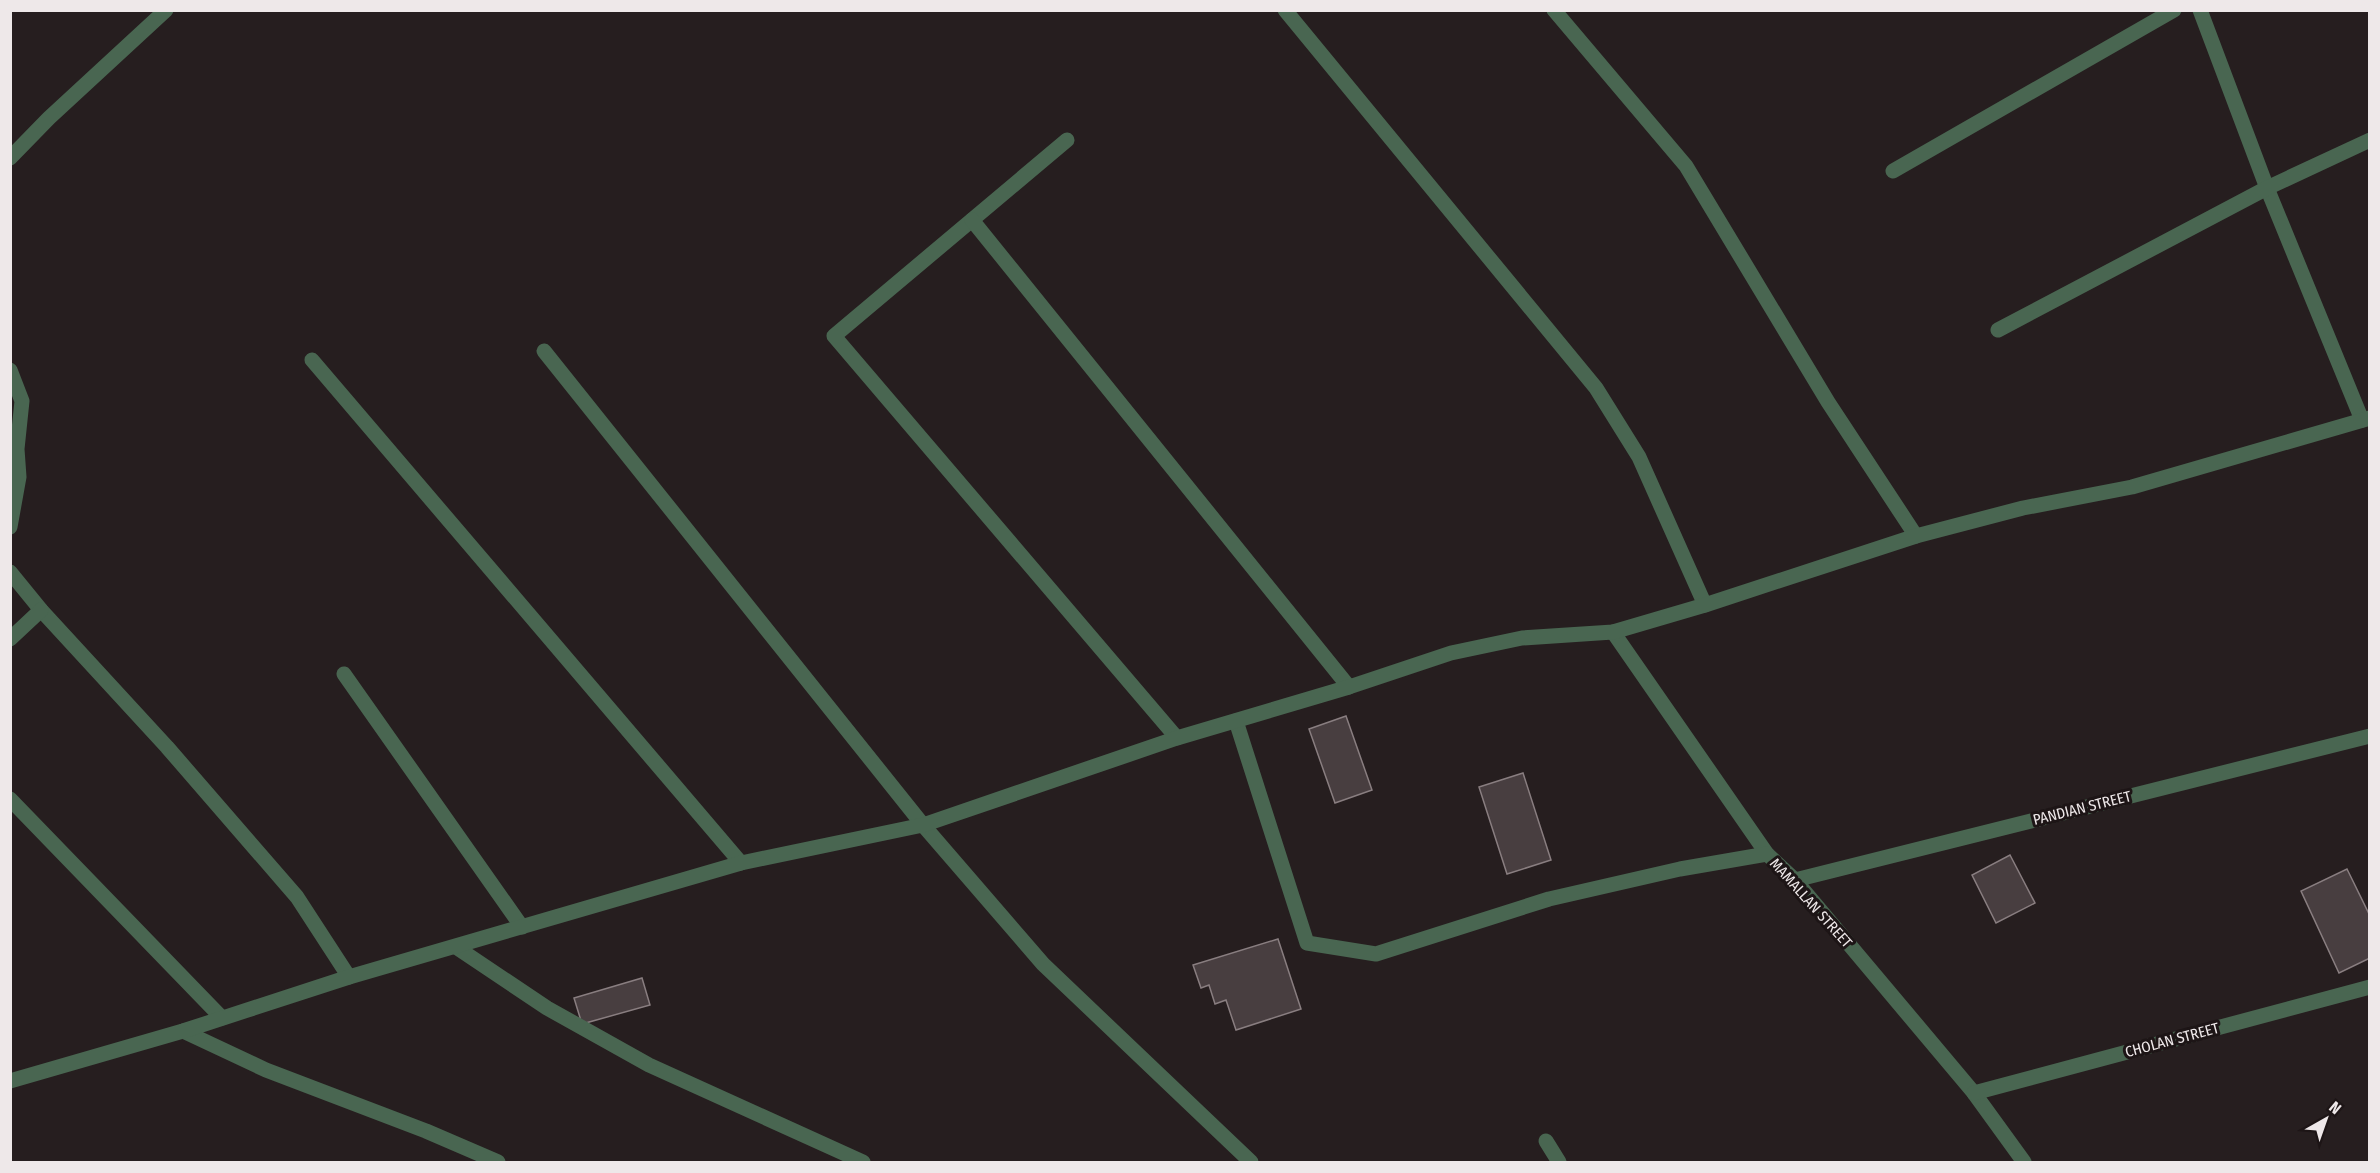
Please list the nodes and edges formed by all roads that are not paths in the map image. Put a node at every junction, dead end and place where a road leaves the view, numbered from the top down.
1 (166, 10) edge
2 (1285, 10) edge
3 (1554, 10) edge
4 (2174, 10) edge
5 (2200, 10) edge
6 (1066, 140) dead end
7 (2370, 140) edge
8 (10, 158) edge
9 (1893, 171) dead end
10 (2266, 188) junction
11 (972, 220) junction
12 (1998, 330) dead end
13 (544, 351) dead end
14 (312, 360) dead end
15 (10, 370) edge
16 (2366, 419) edge
17 (10, 527) edge
18 (1916, 536) junction
19 (10, 572) edge
20 (1705, 605) junction
21 (41, 610) junction
22 (1613, 632) junction
23 (10, 639) edge
24 (344, 674) dead end
25 (1349, 687) junction
26 (1236, 721) junction
27 (2370, 736) edge
28 (1177, 738) junction
29 (10, 799) edge
30 (923, 825) junction
31 (1767, 854) junction
32 (741, 863) junction
33 (1795, 880) junction
34 (522, 927) junction
35 (456, 947) junction
36 (349, 977) junction
37 (2370, 987) edge
38 (222, 1018) junction
39 (183, 1031) junction
40 (10, 1081) edge
41 (1974, 1093) junction
42 (1546, 1141) dead end
43 (498, 1162) edge
44 (863, 1162) edge
45 (1251, 1162) edge
46 (1559, 1162) edge
47 (2024, 1162) edge

1 - 8 street
2 - 20 street
3 - 18 street
4 - 9 street
5 - 10 street
6 - 11 street
7 - 10 street
10 - 12 street
10 - 16 street
11 - 25 street
11 - 28 street
13 - 30 street
14 - 32 street
15 - 17 street
16 - 18 street
18 - 20 street
19 - 21 street
20 - 22 street
21 - 23 street
21 - 36 street
22 - 25 street
22 - 31 street, MAMALLAN STREET
24 - 34 street
25 - 26 street
26 - 28 street
26 - 31 street
27 - 33 street, PANDIAN STREET
28 - 30 street
29 - 38 street
30 - 32 street
30 - 45 street
31 - 33 street, MAMALLAN STREET
32 - 34 street
33 - 41 street, MAMALLAN STREET
34 - 35 street
35 - 36 street
35 - 44 street
36 - 38 street
37 - 41 street, CHOLAN STREET
38 - 39 street
39 - 40 street
39 - 43 street
41 - 47 street, MAMALLAN STREET
42 - 46 street

